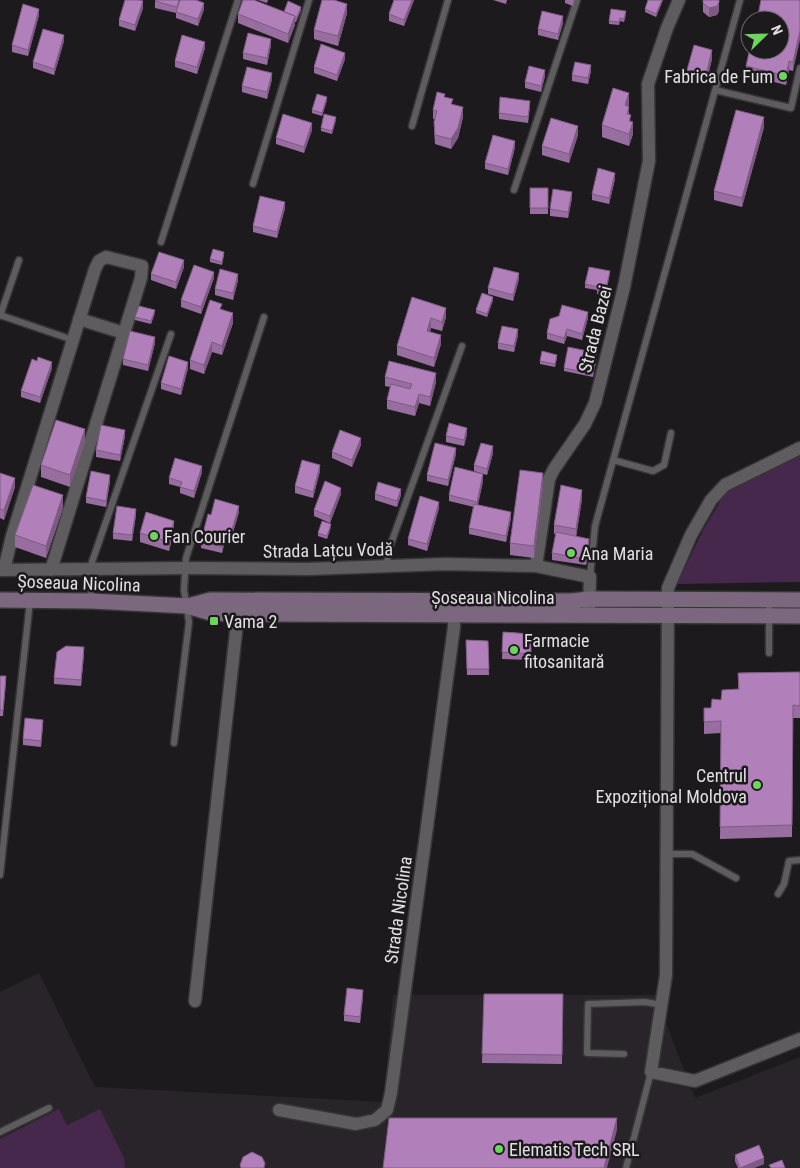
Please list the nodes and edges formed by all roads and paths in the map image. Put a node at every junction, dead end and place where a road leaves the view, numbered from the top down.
1 (238, 0) edge
2 (309, 0) edge
3 (448, 0) edge
4 (577, 0) edge
5 (679, 0) edge
6 (740, 0) edge
7 (800, 68) edge
8 (715, 90) junction
9 (412, 126) dead end
10 (253, 184) dead end
11 (514, 190) dead end
12 (160, 242) dead end
13 (19, 260) dead end
14 (0, 315) edge
15 (264, 317) dead end
16 (80, 319) junction
17 (124, 333) junction
18 (171, 334) dead end
19 (73, 340) junction
20 (462, 346) dead end
21 (671, 433) dead end
22 (800, 448) edge
23 (613, 460) junction
24 (387, 566) junction
25 (536, 566) junction
26 (185, 568) junction
27 (2, 570) edge
28 (51, 570) junction
29 (91, 570) junction
30 (590, 576) junction
31 (668, 598) junction
32 (589, 599) junction
33 (0, 600) edge
34 (30, 600) junction
35 (769, 600) junction
36 (800, 600) edge
37 (91, 601) junction
38 (187, 606) junction
39 (454, 608) junction
40 (238, 614) junction
41 (589, 616) junction
42 (668, 616) junction
43 (769, 616) junction
44 (800, 616) edge
45 (769, 653) dead end
46 (174, 743) dead end
47 (668, 854) junction
48 (800, 860) edge
49 (0, 875) edge
50 (736, 878) dead end
51 (778, 894) dead end
52 (196, 1000) dead end
53 (662, 1005) junction
54 (800, 1039) edge
55 (624, 1054) dead end
56 (651, 1072) junction
57 (49, 1108) dead end
58 (279, 1110) dead end
59 (0, 1132) edge
60 (626, 1168) edge

1 - 12 lane
2 - 10 lane
3 - 9 lane
4 - 11 lane
5 - 25 street, Strada Bazei
6 - 8 lane
7 - 8 lane
8 - 23 lane
13 - 14 lane
14 - 19 lane
15 - 26 lane
16 - 17 street
16 - 17 street
16 - 19 street
17 - 28 street
18 - 29 lane
19 - 27 street
20 - 24 lane
21 - 23 lane
22 - 31 street
23 - 30 lane
24 - 25 street, Strada Lațcu Vodă
24 - 26 street, Strada Lațcu Vodă
25 - 30 street
26 - 29 street, Strada Lațcu Vodă
26 - 38 lane
27 - 28 street, Strada Lațcu Vodă
28 - 29 street, Strada Lațcu Vodă
29 - 37 lane
30 - 32 street
31 - 32 main road, Șoseaua Nicolina
31 - 35 main road, Șoseaua Nicolina
31 - 42 street
32 - 39 main road, Șoseaua Nicolina
32 - 41 street
33 - 34 main road, Șoseaua Nicolina
34 - 37 main road, Șoseaua Nicolina
34 - 49 lane
35 - 36 main road, Șoseaua Nicolina
35 - 43 lane
37 - 38 main road, Șoseaua Nicolina
38 - 39 main road, Șoseaua Nicolina
38 - 40 main road, Șoseaua Nicolina
38 - 46 lane
39 - 40 main road, Șoseaua Nicolina
39 - 41 main road, Șoseaua Nicolina
39 - 58 street, Strada Nicolina
40 - 52 street
41 - 42 main road, Șoseaua Nicolina
42 - 43 main road, Șoseaua Nicolina
42 - 47 street
43 - 44 main road, Șoseaua Nicolina
43 - 45 lane
47 - 50 lane
47 - 53 street
48 - 51 lane
53 - 55 lane
53 - 56 street
54 - 56 street
56 - 60 lane
57 - 59 lane

